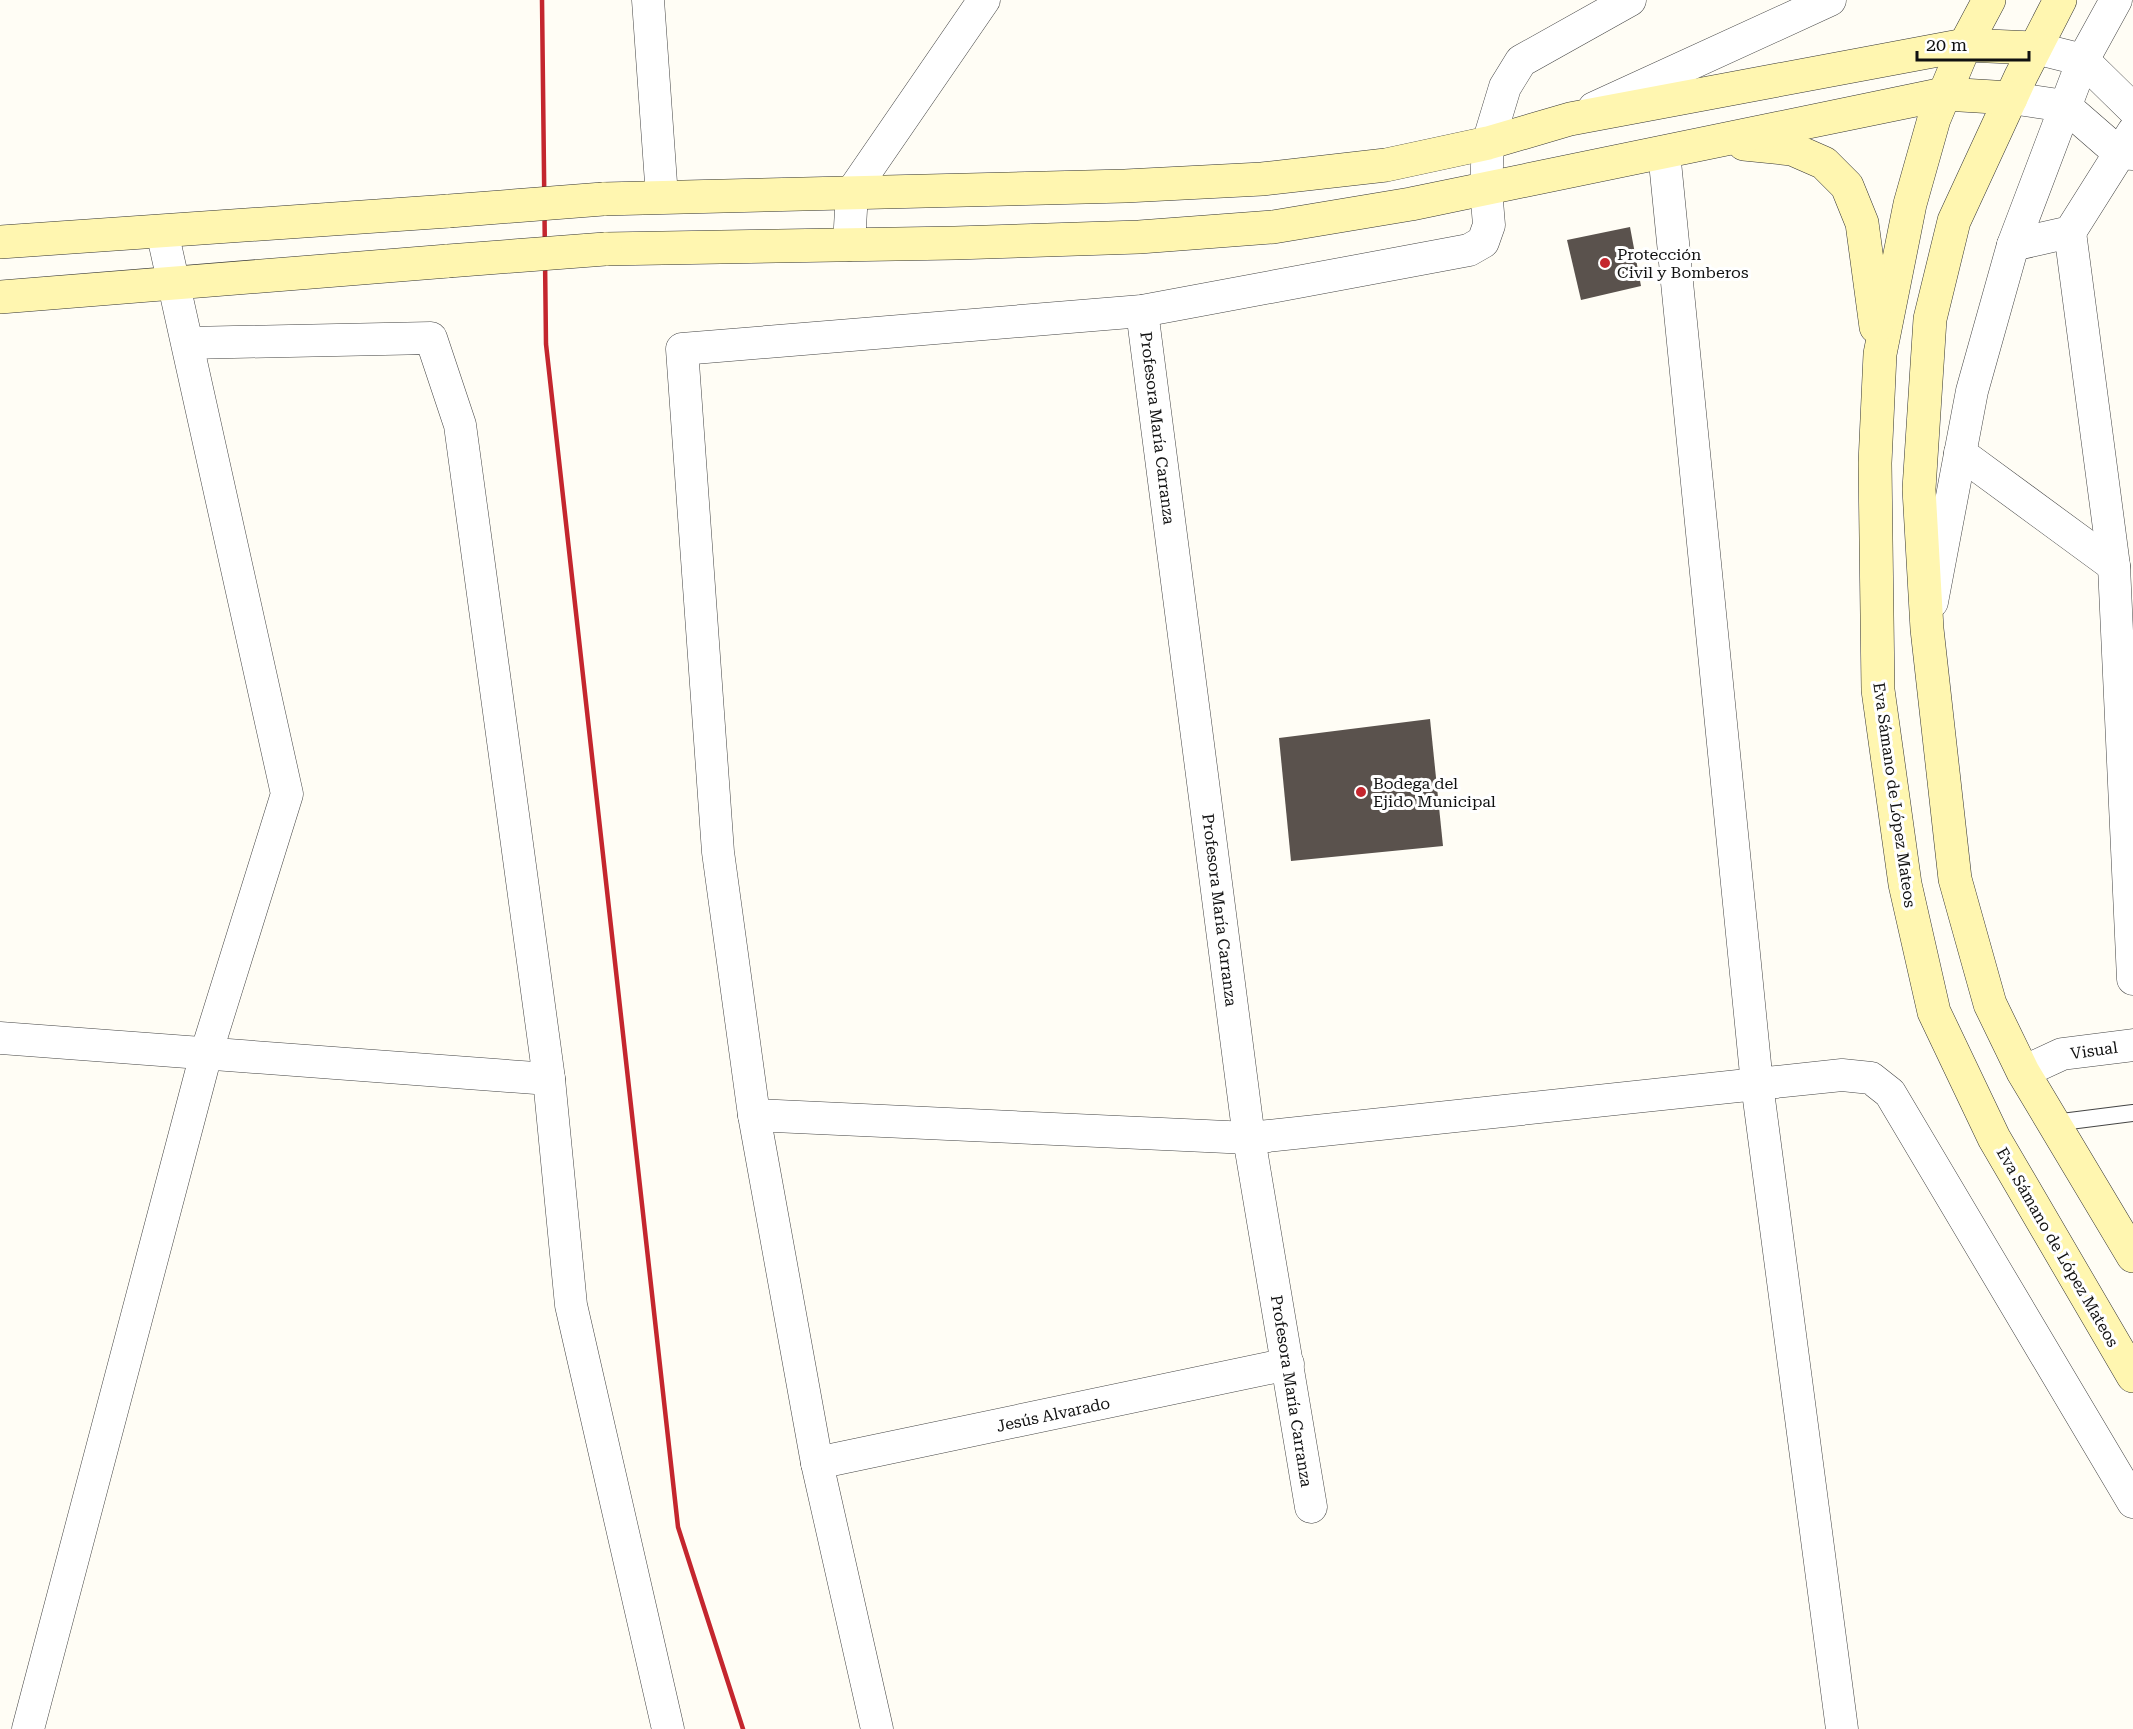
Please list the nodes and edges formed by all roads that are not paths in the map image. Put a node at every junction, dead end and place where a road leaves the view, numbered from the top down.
1 (648, 0) edge
2 (984, 0) edge
3 (1630, 0) edge
4 (1830, 0) edge
5 (1989, 0) edge
6 (2060, 0) edge
7 (2116, 0) edge
8 (1965, 45) junction
9 (2035, 48) junction
10 (2083, 60) junction
11 (1944, 94) junction
12 (2011, 98) junction
13 (2065, 105) junction
14 (2133, 109) edge
15 (1570, 119) junction
16 (1719, 140) junction
17 (1488, 143) junction
18 (2128, 146) edge
19 (1664, 152) junction
20 (1486, 189) junction
21 (852, 192) junction
22 (662, 197) junction
23 (162, 231) junction
24 (2070, 232) junction
25 (0, 242) edge
26 (849, 245) junction
27 (2013, 245) junction
28 (174, 284) junction
29 (0, 297) edge
30 (1142, 311) junction
31 (188, 343) junction
32 (1880, 354) junction
33 (1960, 453) junction
34 (2114, 566) junction
35 (1927, 629) junction
36 (2133, 979) edge
37 (0, 1038) edge
38 (2133, 1045) edge
39 (206, 1054) junction
40 (2023, 1072) junction
41 (549, 1079) junction
42 (1757, 1084) junction
43 (2133, 1113) edge
44 (754, 1115) junction
45 (2054, 1123) junction
46 (1249, 1137) junction
47 (2133, 1256) edge
48 (1288, 1365) junction
49 (2133, 1376) edge
50 (817, 1463) junction
51 (2133, 1502) edge
52 (1311, 1507) dead end
53 (28, 1729) edge
54 (668, 1729) edge
55 (877, 1729) edge
56 (1842, 1729) edge

1 - 22 street
2 - 21 street
3 - 17 street
4 - 15 street
5 - 8 main road, Eva Sámano de López Mateos
6 - 9 main road
7 - 10 street
8 - 9 main road
8 - 11 main road, Eva Sámano de López Mateos
8 - 15 main road
9 - 10 street
9 - 12 main road
10 - 13 street
10 - 14 street
11 - 12 main road
11 - 16 main road
11 - 32 main road, Eva Sámano de López Mateos
12 - 13 street
12 - 35 main road
13 - 18 street
13 - 27 street
15 - 17 main road
16 - 19 main road
16 - 32 main road
17 - 20 street
17 - 21 main road
18 - 24 street
19 - 20 main road
19 - 42 street
20 - 26 main road
20 - 30 street
21 - 22 main road
21 - 26 street
22 - 23 main road, bridge
23 - 25 main road
23 - 28 street
24 - 27 street
24 - 34 street
26 - 28 main road, bridge
27 - 33 street
28 - 29 main road
28 - 31 street
30 - 44 street
30 - 46 street, Profesora María Carranza
31 - 39 street
31 - 41 street
32 - 49 main road, Eva Sámano de López Mateos
33 - 34 street
33 - 35 street
34 - 36 street
35 - 40 main road
37 - 39 street
38 - 40 street, Visual
39 - 41 street
39 - 53 street
40 - 45 main road
41 - 54 street
42 - 46 street
42 - 51 street
42 - 56 street
43 - 45 lane
44 - 46 street
44 - 50 street
45 - 47 main road
46 - 48 street, Profesora María Carranza
48 - 50 street, Jesús Alvarado
48 - 52 street, Profesora María Carranza
50 - 55 street

